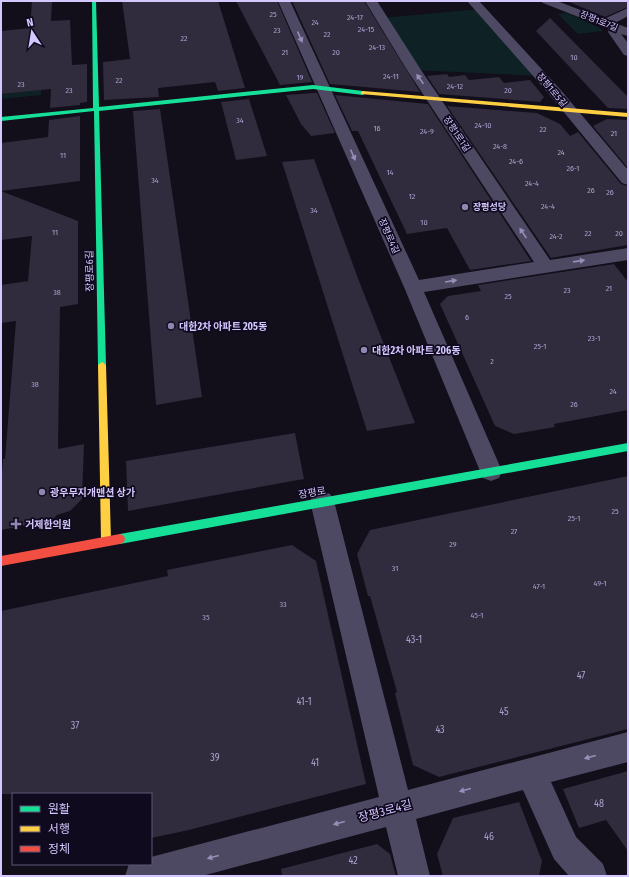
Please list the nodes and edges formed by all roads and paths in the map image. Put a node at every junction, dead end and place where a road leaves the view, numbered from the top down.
1 (94, 1) edge
2 (284, 1) edge
3 (371, 1) edge
4 (473, 1) edge
5 (547, 1) edge
6 (628, 11) edge
7 (610, 25) junction
8 (628, 32) edge
9 (628, 52) edge
10 (322, 88) junction
11 (435, 99) junction
12 (96, 108) junction
13 (569, 111) junction
14 (628, 115) edge
15 (1, 119) edge
16 (628, 180) edge
17 (628, 254) edge
18 (545, 266) junction
19 (412, 287) junction
20 (628, 447) edge
21 (491, 471) junction
22 (322, 502) junction
23 (106, 540) junction
24 (1, 561) edge
25 (628, 747) edge
26 (531, 773) junction
27 (398, 808) junction
28 (141, 876) edge
29 (414, 876) edge
30 (591, 876) edge

1 - 12 street, 장평로6길
2 -> 10 street, 장평로4길
11 -> 3 street, 장평1로1길
4 - 13 street, 장평1로5길
5 - 7 street, 장평1로7길
6 - 7 street
7 - 8 street, 장평1로7길
7 - 9 street
10 - 11 street
10 - 12 street
10 -> 19 street, 장평로4길
11 - 13 street
18 -> 11 street, 장평1로1길
12 - 15 street
12 - 23 street, 장평로6길
13 - 14 street
13 - 16 street, 장평1로5길
18 -> 17 street
19 -> 18 street
19 - 21 street, 장평로4길
20 - 21 street, 장평로
21 - 22 street, 장평로
22 - 23 street, 장평로
22 - 27 street
23 - 24 street, 장평로
25 -> 26 street, 장평3로4길
26 -> 27 street, 장평3로4길
26 - 30 street
27 -> 28 street, 장평3로4길
27 - 29 street

